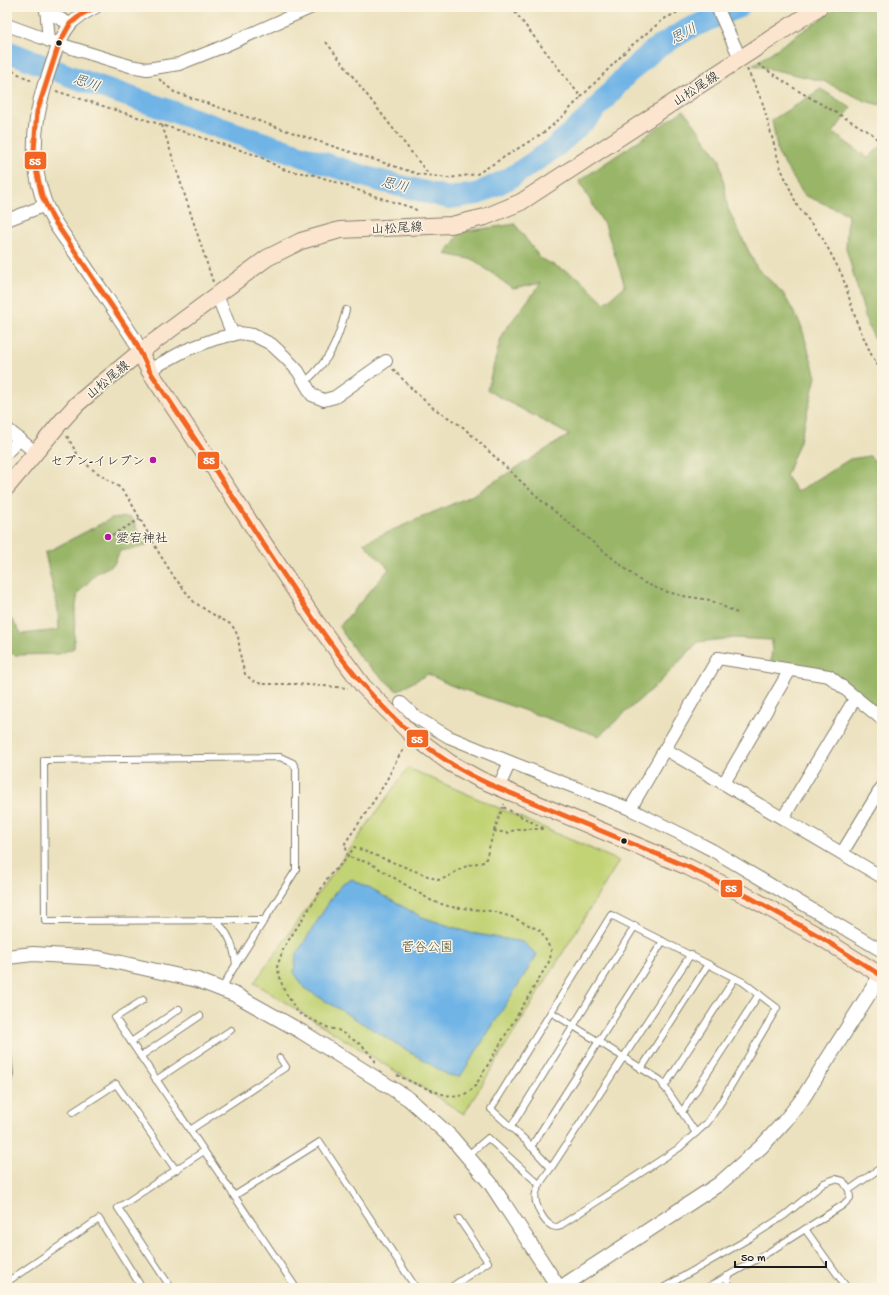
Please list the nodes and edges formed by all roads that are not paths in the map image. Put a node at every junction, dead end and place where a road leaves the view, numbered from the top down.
1 (96, 7) edge
2 (312, 7) edge
3 (717, 7) edge
4 (818, 7) edge
5 (46, 9) edge
6 (70, 24) junction
7 (7, 25) edge
8 (55, 47) junction
9 (740, 58) junction
10 (45, 86) joint
11 (46, 205) junction
12 (7, 220) edge
13 (217, 295) junction
14 (346, 310) dead end
15 (233, 335) junction
16 (140, 352) junction
17 (386, 361) road end
18 (150, 370) junction
19 (305, 382) junction
20 (7, 429) edge
21 (20, 439) junction
22 (7, 452) edge
23 (35, 452) junction
24 (7, 488) edge
25 (790, 670) junction
26 (856, 697) junction
27 (401, 703) dead end
28 (882, 719) edge
29 (665, 749) junction
30 (510, 762) junction
31 (724, 783) junction
32 (882, 787) edge
33 (498, 788) junction
34 (630, 809) junction
35 (783, 818) junction
36 (842, 853) junction
37 (882, 877) edge
38 (214, 920) junction
39 (265, 920) junction
40 (635, 926) junction
41 (663, 941) junction
42 (882, 951) edge
43 (691, 954) junction
44 (7, 957) edge
45 (708, 964) junction
46 (236, 965) junction
47 (881, 976) edge
48 (735, 978) junction
49 (222, 989) junction
50 (759, 994) junction
51 (143, 1000) dead end
52 (179, 1009) dead end
53 (550, 1012) junction
54 (200, 1016) dead end
55 (574, 1026) junction
56 (231, 1030) dead end
57 (131, 1042) junction
58 (599, 1042) junction
59 (7, 1046) edge
60 (141, 1056) junction
61 (280, 1058) dead end
62 (624, 1058) junction
63 (641, 1069) junction
64 (156, 1080) junction
65 (7, 1086) edge
66 (664, 1087) junction
67 (73, 1112) dead end
68 (682, 1112) junction
69 (512, 1127) junction
70 (190, 1130) junction
71 (696, 1133) junction
72 (531, 1147) junction
73 (204, 1151) junction
74 (467, 1156) junction
75 (882, 1166) edge
76 (551, 1168) junction
77 (176, 1170) junction
78 (540, 1185) junction
79 (849, 1190) junction
80 (234, 1196) junction
81 (459, 1219) dead end
82 (805, 1229) junction
83 (727, 1276) junction
84 (7, 1282) edge
85 (142, 1288) edge
86 (171, 1288) edge
87 (296, 1288) edge
88 (416, 1288) edge
89 (450, 1288) edge
90 (560, 1288) edge
91 (663, 1288) edge
92 (707, 1288) edge
93 (729, 1288) edge
94 (847, 1288) edge

1 - 6 street
2 - 8 street
3 - 9 street
4 - 9 main road, 山松尾線
5 - 6 street
5 - 8 street
6 - 8 street
7 - 8 street
8 - 10 street
9 - 13 main road, 山松尾線
10 - 11 street
11 - 12 street
11 - 16 street
13 - 15 street
13 - 16 main road, 山松尾線
14 - 19 lane
15 - 18 street
15 - 19 street
16 - 18 main road
16 - 23 main road, 山松尾線
17 - 19 street
18 - 33 main road
20 - 21 street
21 - 22 street
21 - 23 street
23 - 24 main road, 山松尾線
25 - 26 street
25 - 29 street
25 - 31 street
26 - 28 street
26 - 35 street
27 - 30 street
29 - 31 street
29 - 34 street
30 - 33 street
30 - 34 street
31 - 35 street
32 - 36 street
33 - 47 main road
34 - 42 street
35 - 36 street
36 - 37 street
38 - 39 lane
38 - 39 lane
38 - 46 lane
39 - 46 lane
40 - 41 lane
40 - 53 lane
40 - 55 lane
41 - 43 lane
41 - 58 lane
43 - 45 lane
43 - 62 lane
44 - 49 street
45 - 48 lane
45 - 63 lane
46 - 49 lane
47 - 90 street
48 - 50 lane
48 - 66 lane
49 - 74 street
50 - 68 lane
50 - 71 lane
51 - 57 lane
52 - 57 lane
53 - 55 lane
53 - 69 lane
54 - 60 lane
55 - 58 lane
55 - 69 lane
56 - 64 lane
57 - 60 lane
58 - 62 lane
58 - 72 lane
59 - 65 lane
60 - 64 lane
61 - 70 lane
62 - 63 lane
62 - 76 lane
63 - 66 lane
64 - 70 lane
66 - 68 lane
67 - 77 lane
68 - 71 lane
69 - 72 lane
70 - 73 lane
71 - 78 lane
72 - 76 lane
73 - 77 lane
73 - 80 lane
74 - 78 lane
74 - 90 street
75 - 79 lane
76 - 78 lane
77 - 86 lane
79 - 82 lane
79 - 91 lane
80 - 87 lane
80 - 88 lane
81 - 89 lane
82 - 83 lane
82 - 94 lane
83 - 92 lane
83 - 93 lane
84 - 85 lane

